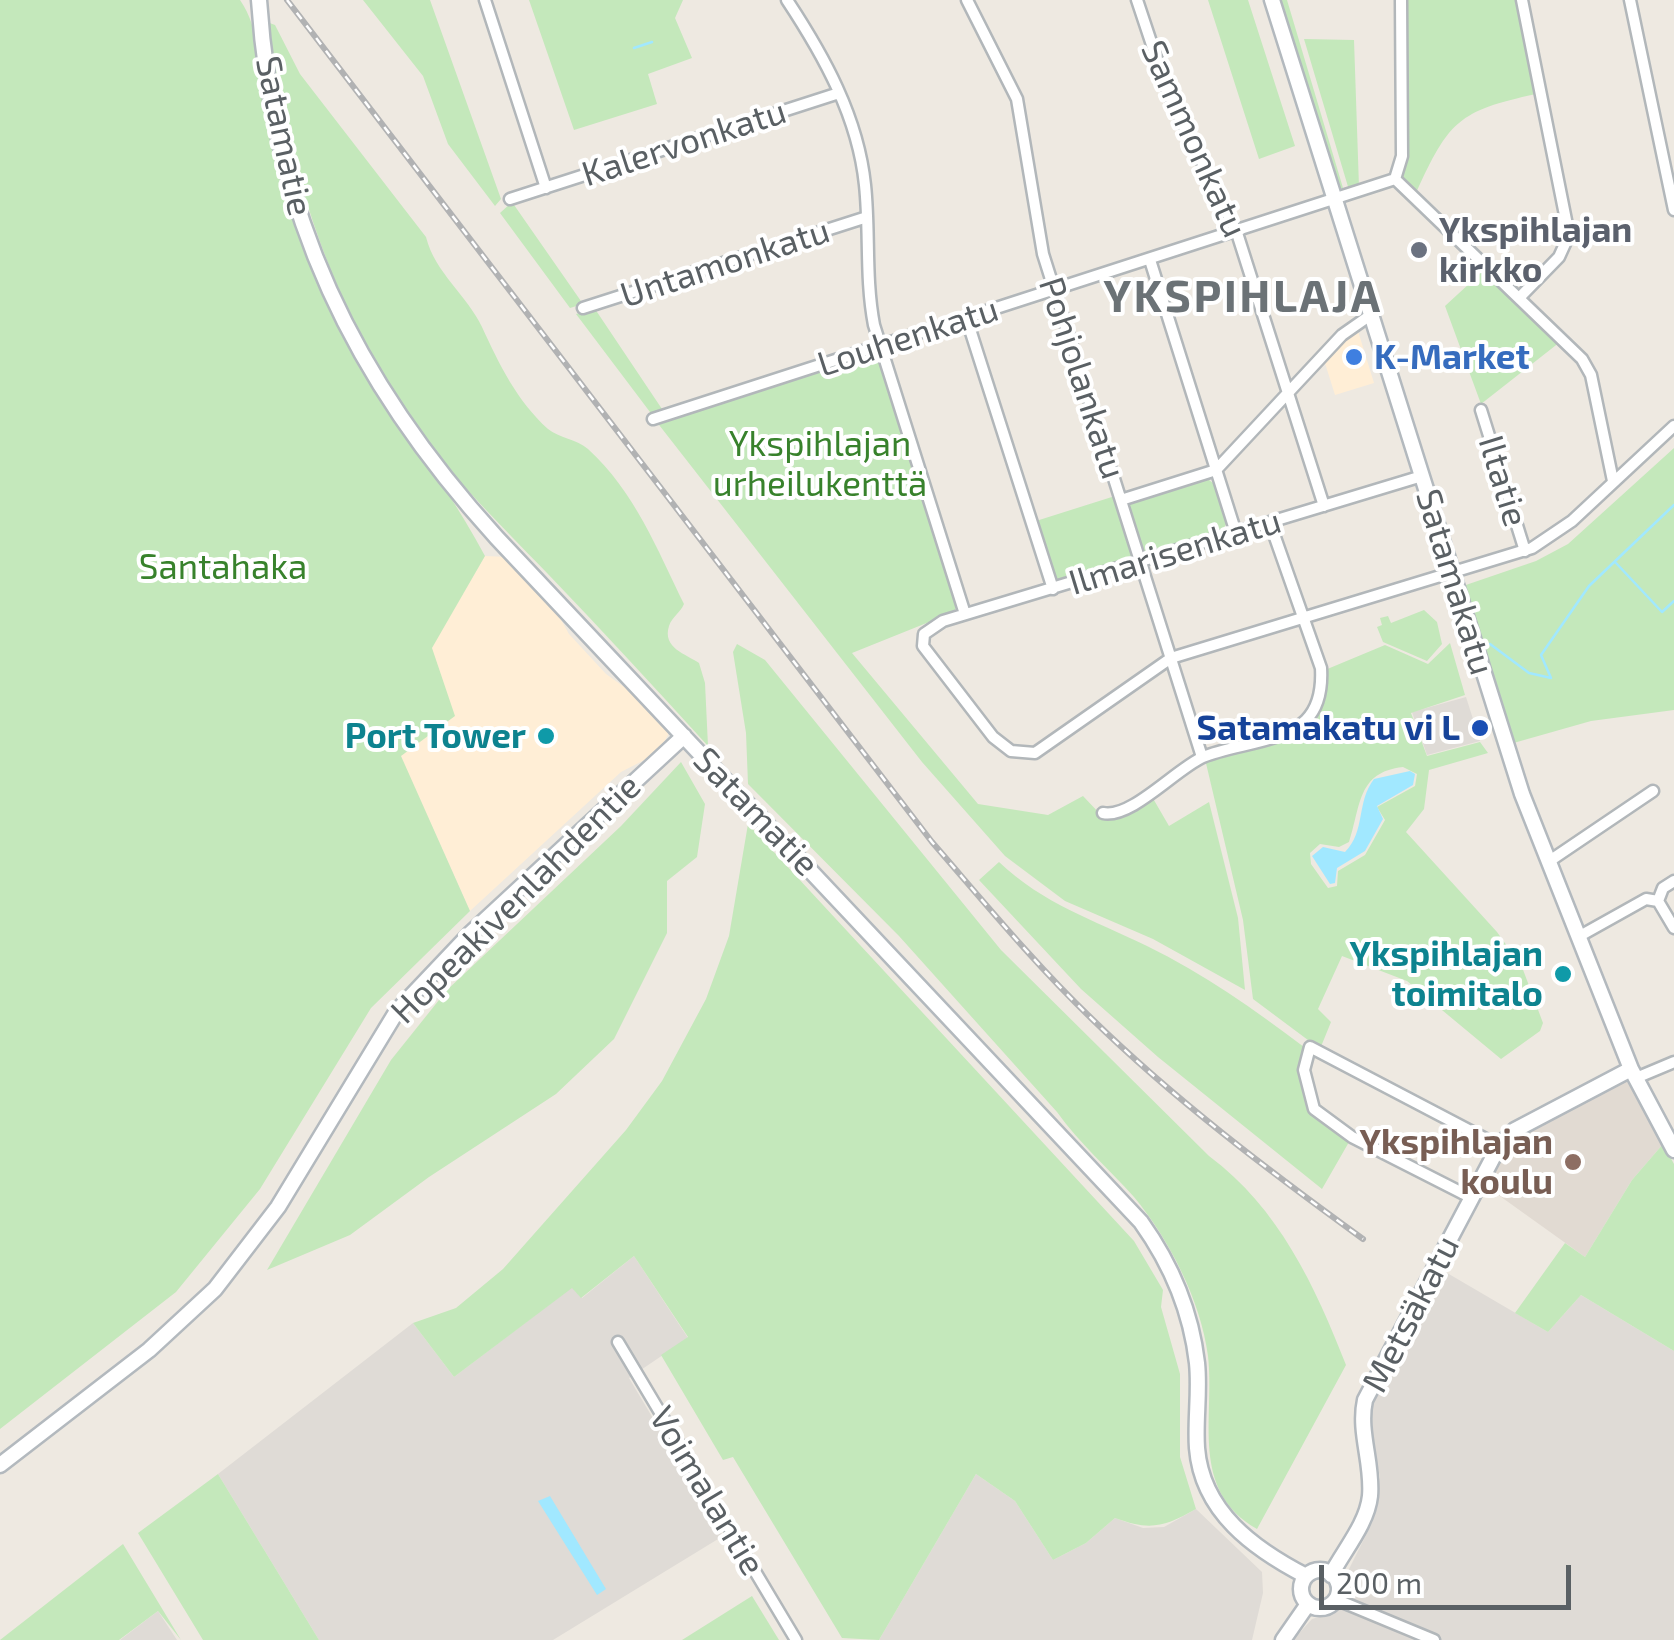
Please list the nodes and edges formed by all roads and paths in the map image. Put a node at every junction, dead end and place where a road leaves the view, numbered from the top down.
1 (259, 0) edge
2 (485, 0) edge
3 (787, 0) edge
4 (967, 0) edge
5 (1138, 0) edge
6 (1272, 0) edge
7 (1401, 0) edge
8 (1522, 0) edge
9 (1630, 0) edge
10 (839, 93) junction
11 (1394, 179) junction
12 (546, 188) junction
13 (510, 199) dead end
14 (1335, 202) junction
15 (1674, 210) edge
16 (867, 217) junction
17 (1237, 233) junction
18 (1150, 260) junction
19 (1054, 289) junction
20 (1520, 297) junction
21 (583, 308) dead end
22 (1372, 314) junction
23 (967, 320) junction
24 (880, 347) junction
25 (1290, 394) junction
26 (1481, 410) dead end
27 (653, 420) dead end
28 (1674, 426) edge
29 (1216, 470) junction
30 (1422, 476) junction
31 (1614, 482) junction
32 (1121, 500) junction
33 (1324, 506) junction
34 (1270, 523) junction
35 (1236, 533) junction
36 (1525, 551) junction
37 (1140, 562) junction
38 (1452, 574) junction
39 (1052, 589) junction
40 (966, 614) junction
41 (1304, 619) junction
42 (1171, 658) junction
43 (684, 736) junction
44 (1202, 758) junction
45 (1652, 791) dead end
46 (1103, 813) dead end
47 (1548, 862) junction
48 (1674, 881) edge
49 (1658, 901) junction
50 (1674, 928) edge
51 (1578, 938) junction
52 (1674, 1062) edge
53 (1634, 1074) junction
54 (1499, 1146) junction
55 (1674, 1150) edge
56 (1472, 1198) junction
57 (618, 1342) dead end
58 (0, 1464) edge
59 (1332, 1575) junction
60 (1306, 1576) junction
61 (1336, 1600) junction
62 (1308, 1604) junction
63 (796, 1640) edge
64 (1282, 1640) edge
65 (1434, 1640) edge

1 - 43 street, Satamatie
2 - 12 street, Kalervonkatu
3 - 10 street
4 - 19 street, Pohjolankatu
5 - 17 street, Sammonkatu
6 - 14 street, Satamakatu
7 - 11 street
8 - 20 street
9 - 15 street
10 - 12 street, Kalervonkatu
10 - 16 street
11 - 14 street, Louhenkatu
11 - 20 street
12 - 13 street
14 - 17 street, Louhenkatu
14 - 22 street, Satamakatu
16 - 21 street, Untamonkatu
16 - 24 street
17 - 18 street, Louhenkatu
17 - 25 street, Sammonkatu
18 - 19 street, Louhenkatu
18 - 29 street
19 - 23 street, Louhenkatu
19 - 32 street, Pohjolankatu
20 - 31 street
22 - 25 street
22 - 30 street, Satamakatu
23 - 24 street, Louhenkatu
23 - 39 street
24 - 27 street, Louhenkatu
24 - 40 street
25 - 29 street
25 - 33 street, Sammonkatu
26 - 36 street, Iltatie
28 - 31 street
29 - 32 street
29 - 35 street
30 - 33 street, Ilmarisenkatu
30 - 38 street, Satamakatu
31 - 36 street
32 - 37 street, Pohjolankatu
33 - 34 street, Ilmarisenkatu
34 - 35 street, Ilmarisenkatu
34 - 41 street
35 - 37 street, Ilmarisenkatu
36 - 38 street
37 - 39 street, Ilmarisenkatu
37 - 42 street, Pohjolankatu
38 - 41 street
38 - 47 street, Satamakatu
39 - 40 street, Ilmarisenkatu
40 - 42 street, Ilmarisenkatu
41 - 42 street
41 - 44 street
42 - 44 street, Pohjolankatu
43 - 58 street, Hopeakivenlahdentie
43 - 60 street, Satamatie
44 - 46 street
45 - 47 street
47 - 51 street, Satamakatu
48 - 49 street
49 - 50 street
49 - 51 street
51 - 53 street, Satamakatu
52 - 53 street, Metsäkatu
53 - 54 street, Metsäkatu
53 - 55 street, Satamakatu
54 - 56 street, Metsäkatu
54 - 56 street
56 - 59 street, Metsäkatu
57 - 63 street, Voimalantie
59 - 60 street
59 - 61 street
60 - 62 street
61 - 62 street
61 - 65 street
62 - 64 street

